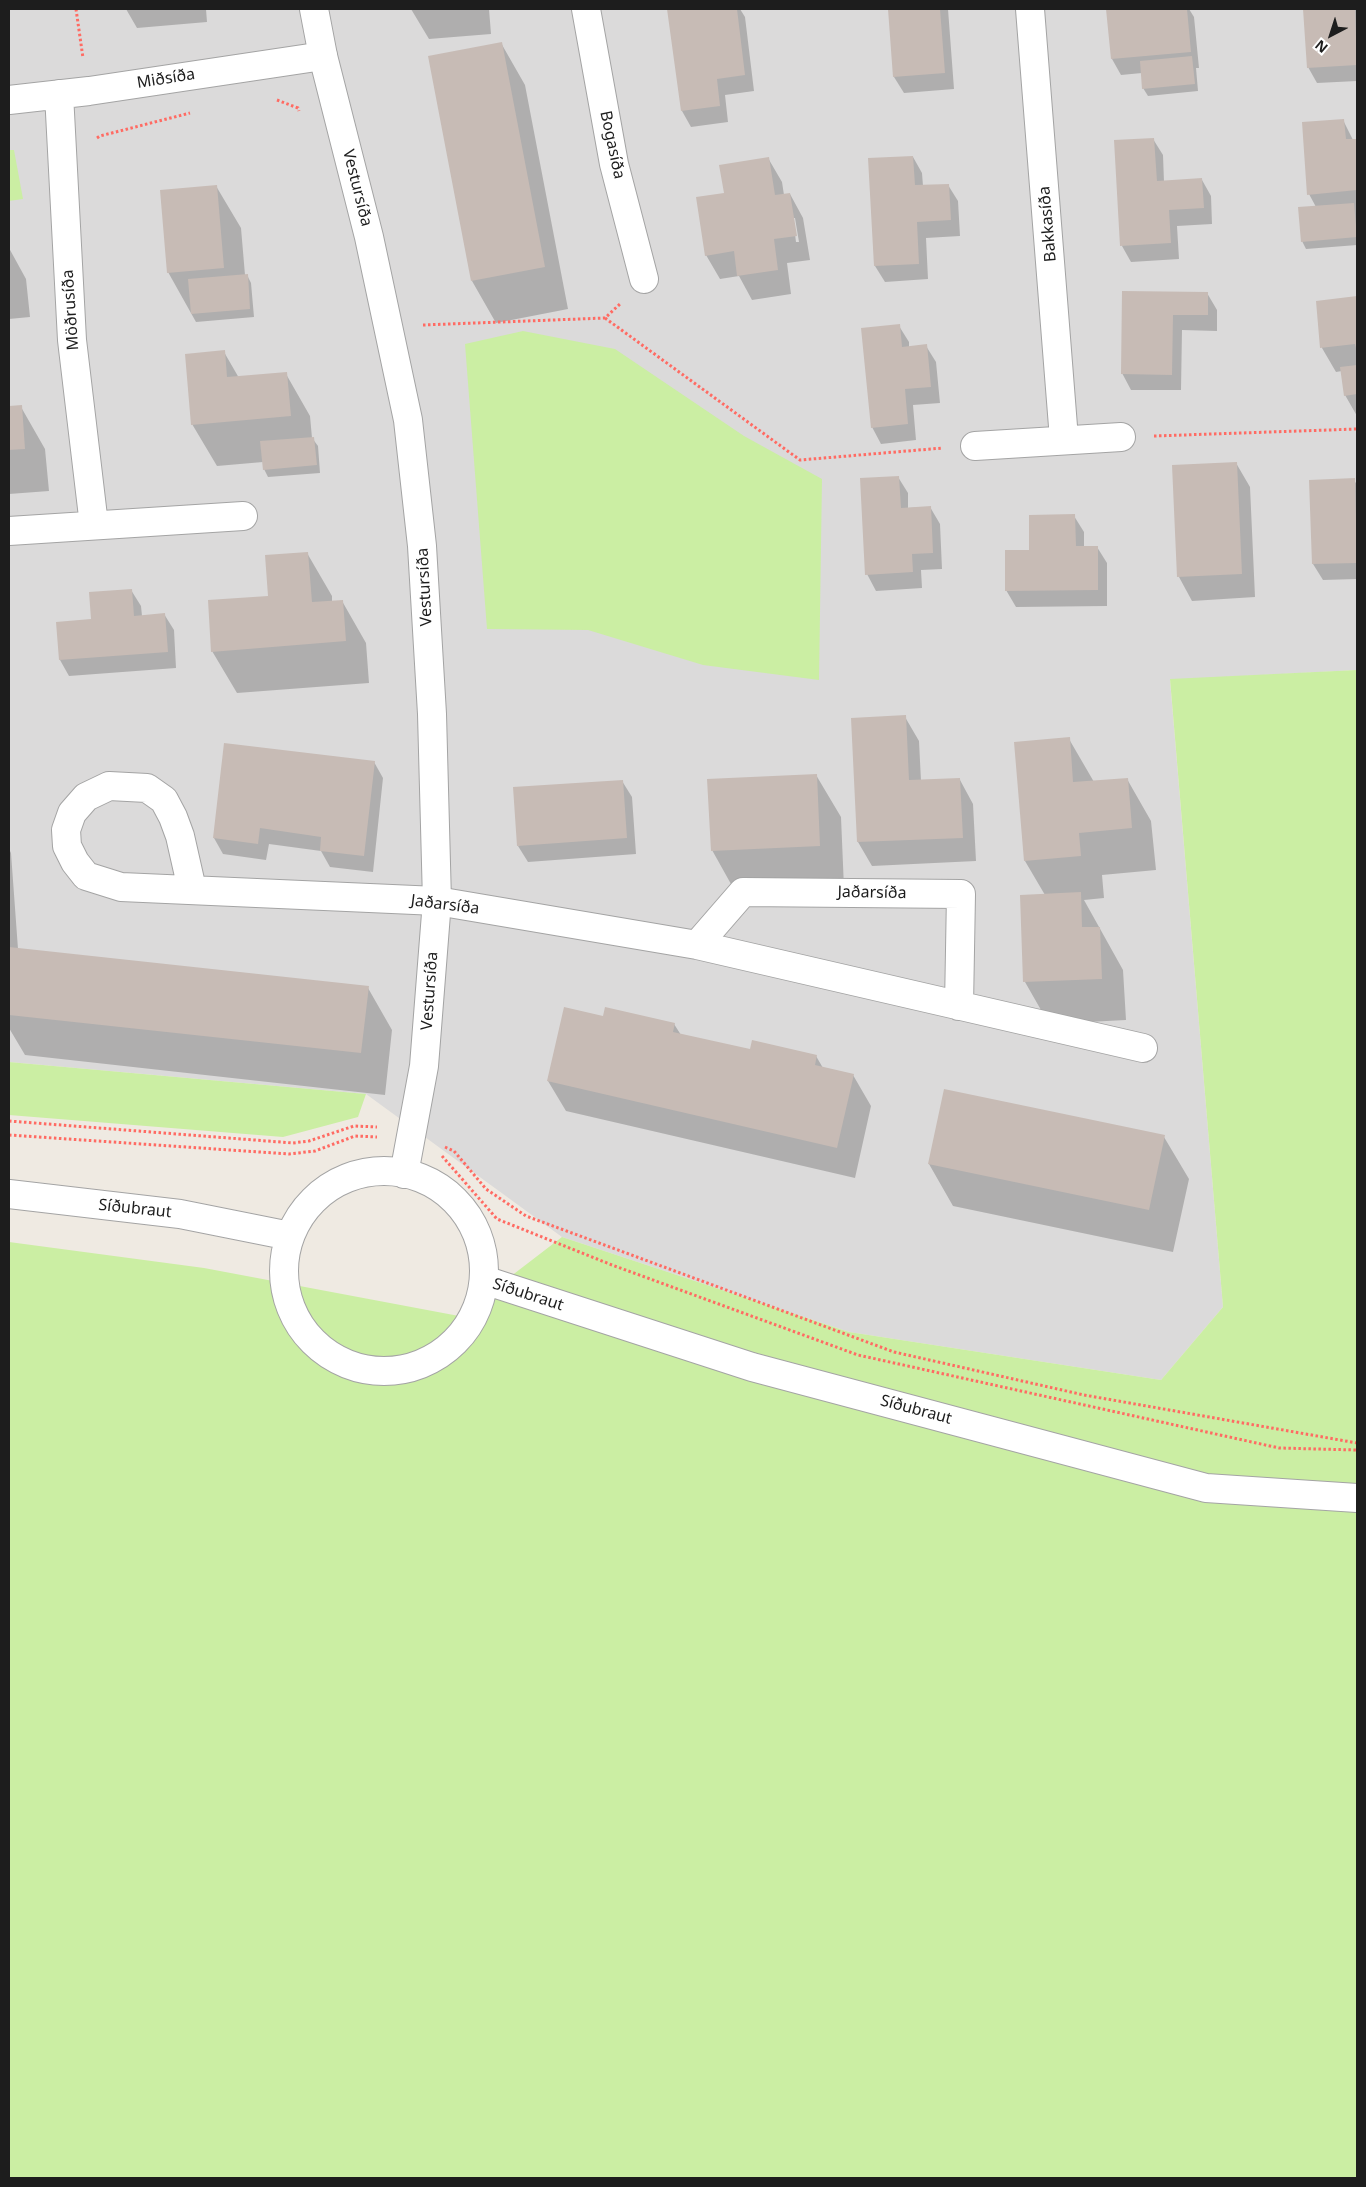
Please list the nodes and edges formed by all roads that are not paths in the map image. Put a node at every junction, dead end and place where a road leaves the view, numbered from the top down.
1 (314, 9) edge
2 (586, 9) edge
3 (1030, 9) edge
4 (323, 56) junction
5 (59, 94) junction
6 (9, 100) edge
7 (644, 279) road end
8 (1121, 437) road end
9 (1064, 439) junction
10 (975, 446) road end
11 (243, 516) dead end
12 (94, 525) junction
13 (9, 531) edge
14 (192, 889) junction
15 (437, 901) junction
16 (697, 945) junction
17 (959, 1006) junction
18 (1143, 1048) dead end
19 (404, 1174) junction
20 (9, 1194) edge
21 (290, 1236) junction
22 (484, 1280) junction
23 (1357, 1498) edge

1 - 4 street, Vestursíða
2 - 7 street, Bogasíða
3 - 9 street, Bakkasíða
4 - 5 street, Miðsíða
4 - 15 street, Vestursíða
5 - 6 street, Miðsíða
5 - 12 street, Möðrusíða
8 - 9 street
9 - 10 street
11 - 12 street
12 - 13 street
14 - 14 street, Jaðarsíða
14 - 15 street, Jaðarsíða
15 - 16 street, Jaðarsíða
15 - 19 street, Vestursíða
16 - 17 street, Jaðarsíða
16 - 17 street, Jaðarsíða
17 - 18 street, Jaðarsíða
19 - 21 street
19 - 22 street
20 - 21 street, Síðubraut
21 - 22 street
22 - 23 street, Síðubraut

